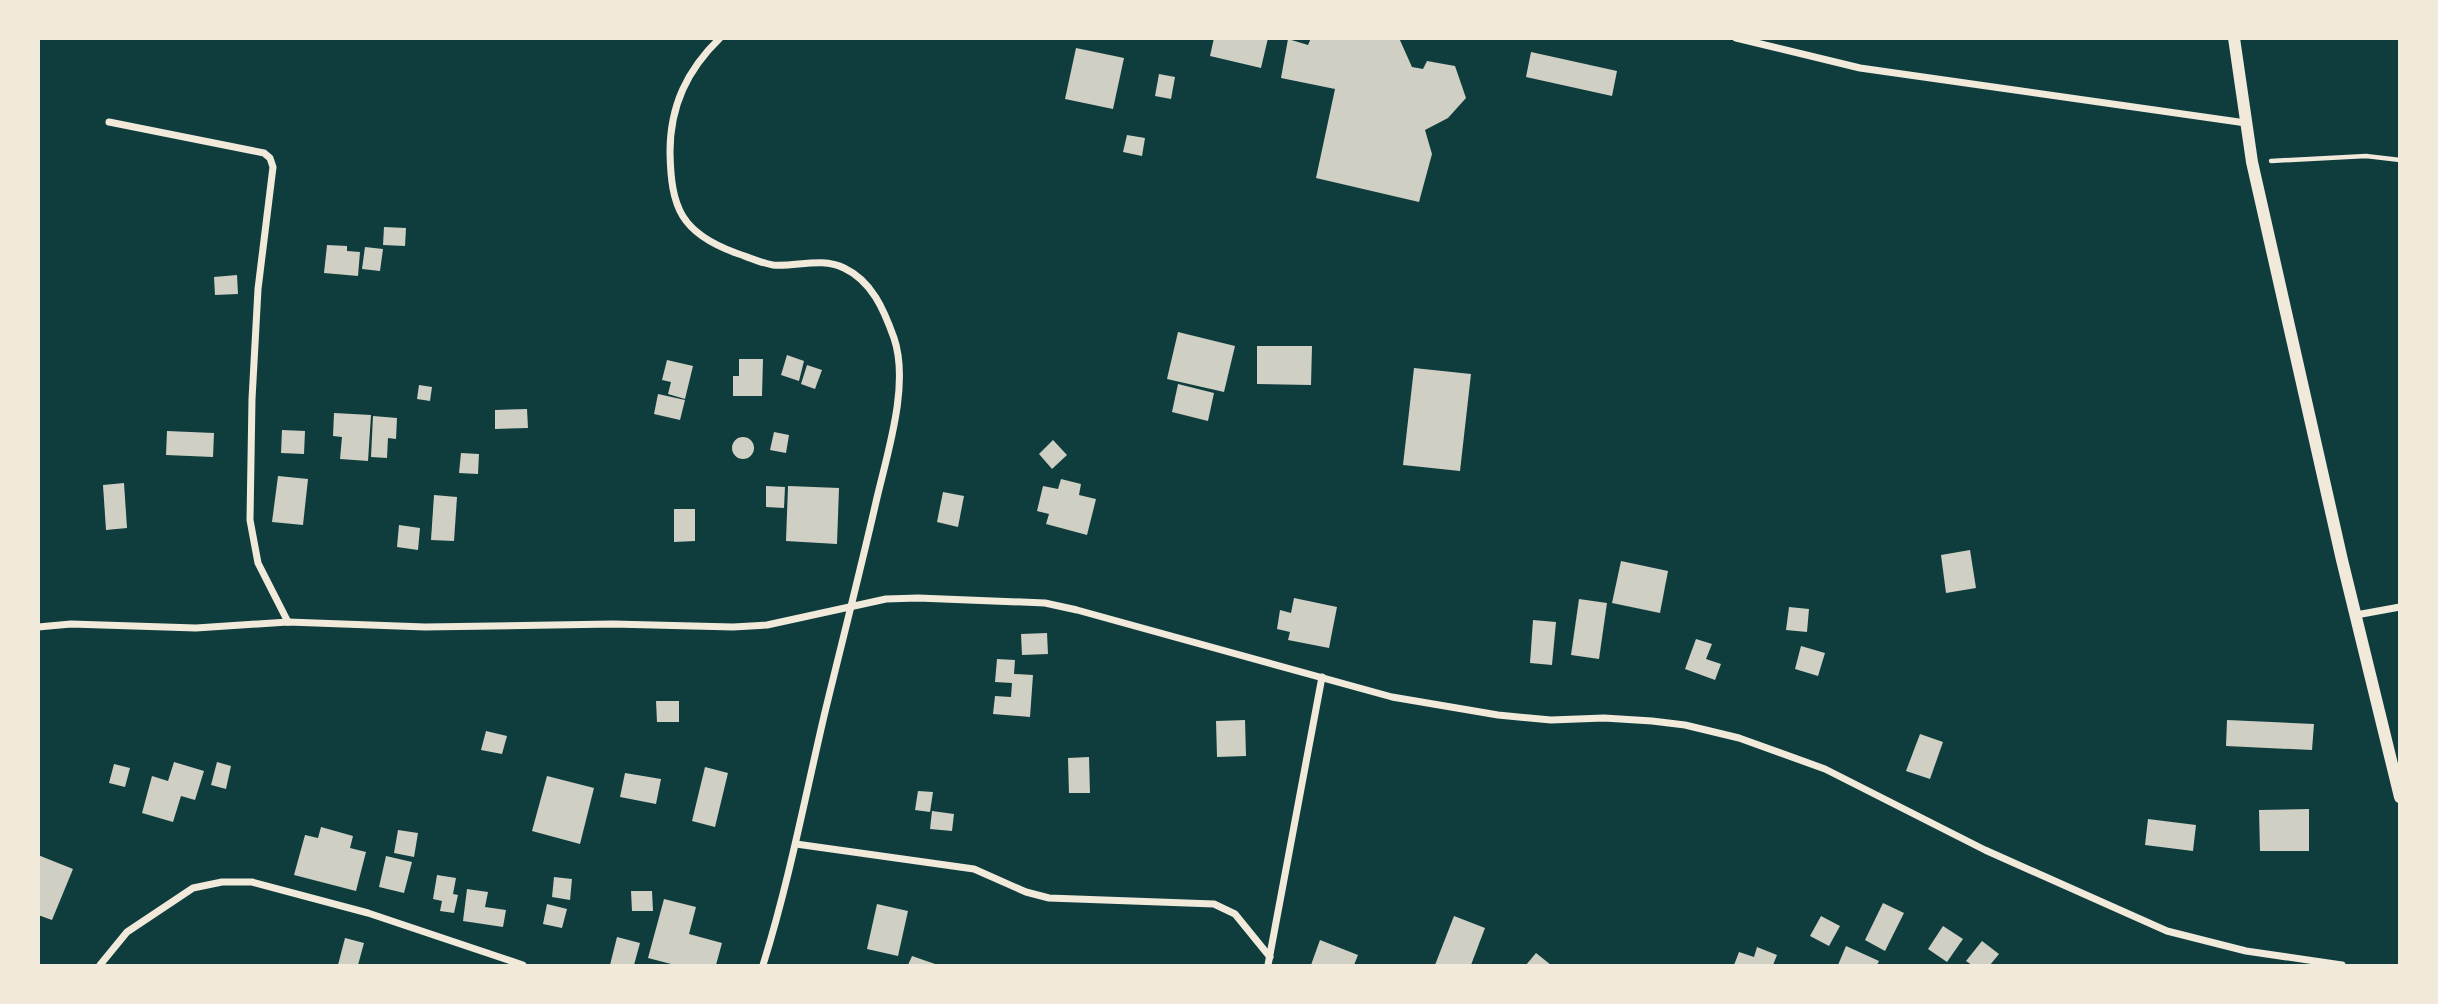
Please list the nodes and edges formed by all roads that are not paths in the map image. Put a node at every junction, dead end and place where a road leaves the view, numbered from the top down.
1 (720, 38) edge
2 (1736, 38) edge
3 (2234, 38) edge
4 (109, 122) dead end
5 (2246, 123) junction
6 (852, 607) junction
7 (2399, 607) edge
8 (2356, 615) junction
9 (288, 622) junction
10 (38, 627) edge
11 (1322, 677) junction
12 (2399, 797) edge
13 (796, 844) junction
14 (1269, 961) edge
15 (100, 965) edge
16 (523, 965) edge
17 (763, 965) edge
18 (2343, 965) edge

1 - 6 street
2 - 5 street
3 - 5 street
4 - 9 street
5 - 8 street
6 - 9 street
6 - 11 street
6 - 13 street
7 - 8 street
8 - 12 street
9 - 10 street
11 - 14 street
11 - 18 street
13 - 14 street
13 - 17 street
15 - 16 street

